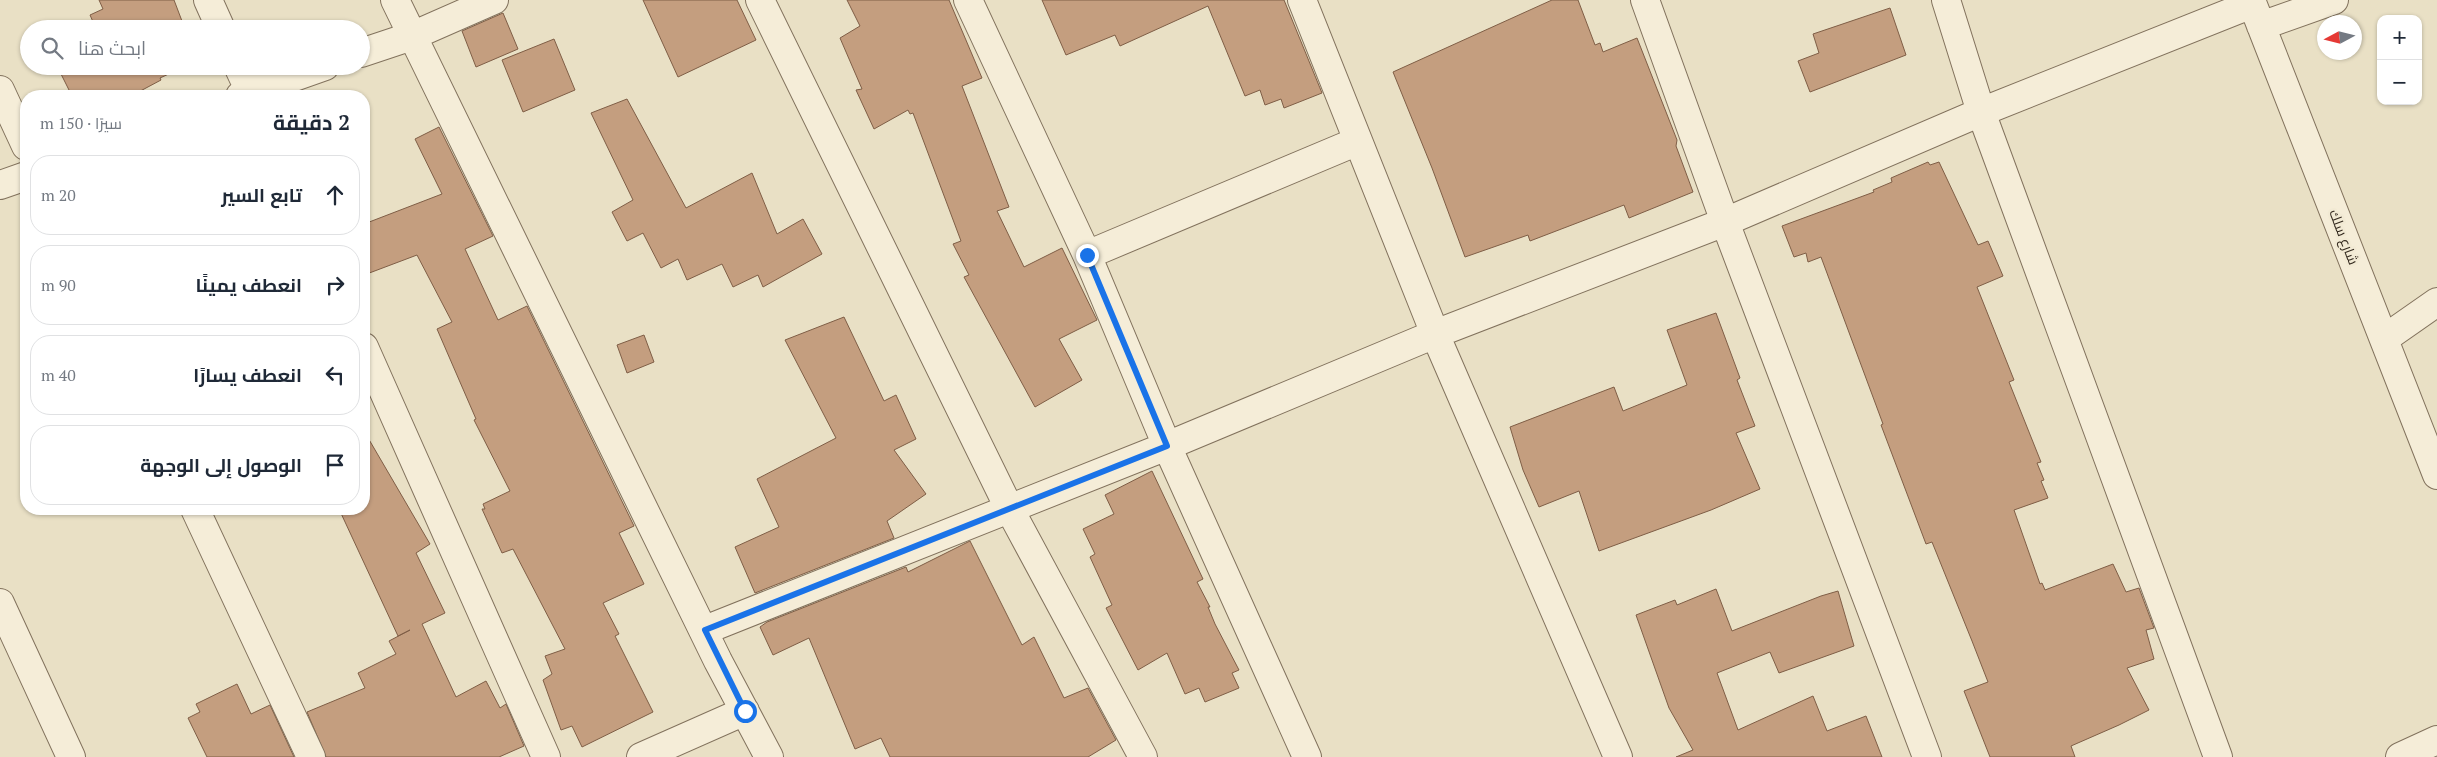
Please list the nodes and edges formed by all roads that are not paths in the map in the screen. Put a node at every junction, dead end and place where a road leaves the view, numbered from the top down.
1 (208, 0) edge
2 (395, 0) edge
3 (494, 0) edge
4 (760, 0) edge
5 (968, 0) edge
6 (1302, 0) edge
7 (1645, 0) edge
8 (1946, 0) edge
9 (2334, 0) edge
10 (2255, 10) edge
11 (217, 20) edge
12 (412, 36) junction
13 (370, 50) edge
14 (241, 75) edge
15 (300, 75) edge
16 (0, 90) edge
17 (245, 90) edge
18 (260, 90) edge
19 (1981, 112) junction
20 (20, 133) edge
21 (1358, 141) junction
22 (20, 178) edge
23 (0, 185) edge
24 (1725, 222) junction
25 (1087, 255) junction
26 (2437, 302) edge
27 (1434, 334) junction
28 (2384, 339) junction
29 (370, 361) edge
30 (1167, 446) junction
31 (2437, 475) edge
32 (1009, 508) junction
33 (198, 515) edge
34 (0, 603) edge
35 (705, 630) junction
36 (745, 711) junction
37 (2437, 740) edge
38 (1304, 756) edge
39 (71, 757) edge
40 (310, 757) edge
41 (546, 757) edge
42 (641, 757) edge
43 (769, 757) edge
44 (1143, 757) edge
45 (1618, 757) edge
46 (1927, 757) edge
47 (2218, 757) edge
48 (2400, 757) edge

1 - 11 street
2 - 12 street
3 - 12 street
4 - 32 street
5 - 25 street
6 - 21 street
7 - 24 street
8 - 19 street
9 - 10 street
10 - 19 street
10 - 28 street, شارع سلك
12 - 13 street
12 - 35 street
14 - 17 street
15 - 18 street
16 - 20 street
19 - 24 street
19 - 47 street
21 - 25 street
21 - 27 street
22 - 23 street
24 - 27 street
24 - 46 street
25 - 30 street
26 - 28 street
27 - 30 street
27 - 45 street
28 - 31 street, شارع سلك
29 - 41 street
30 - 32 street
30 - 38 street
32 - 35 street
32 - 44 street
33 - 40 street
34 - 39 street
35 - 36 street
36 - 42 street
36 - 43 street
37 - 48 street

